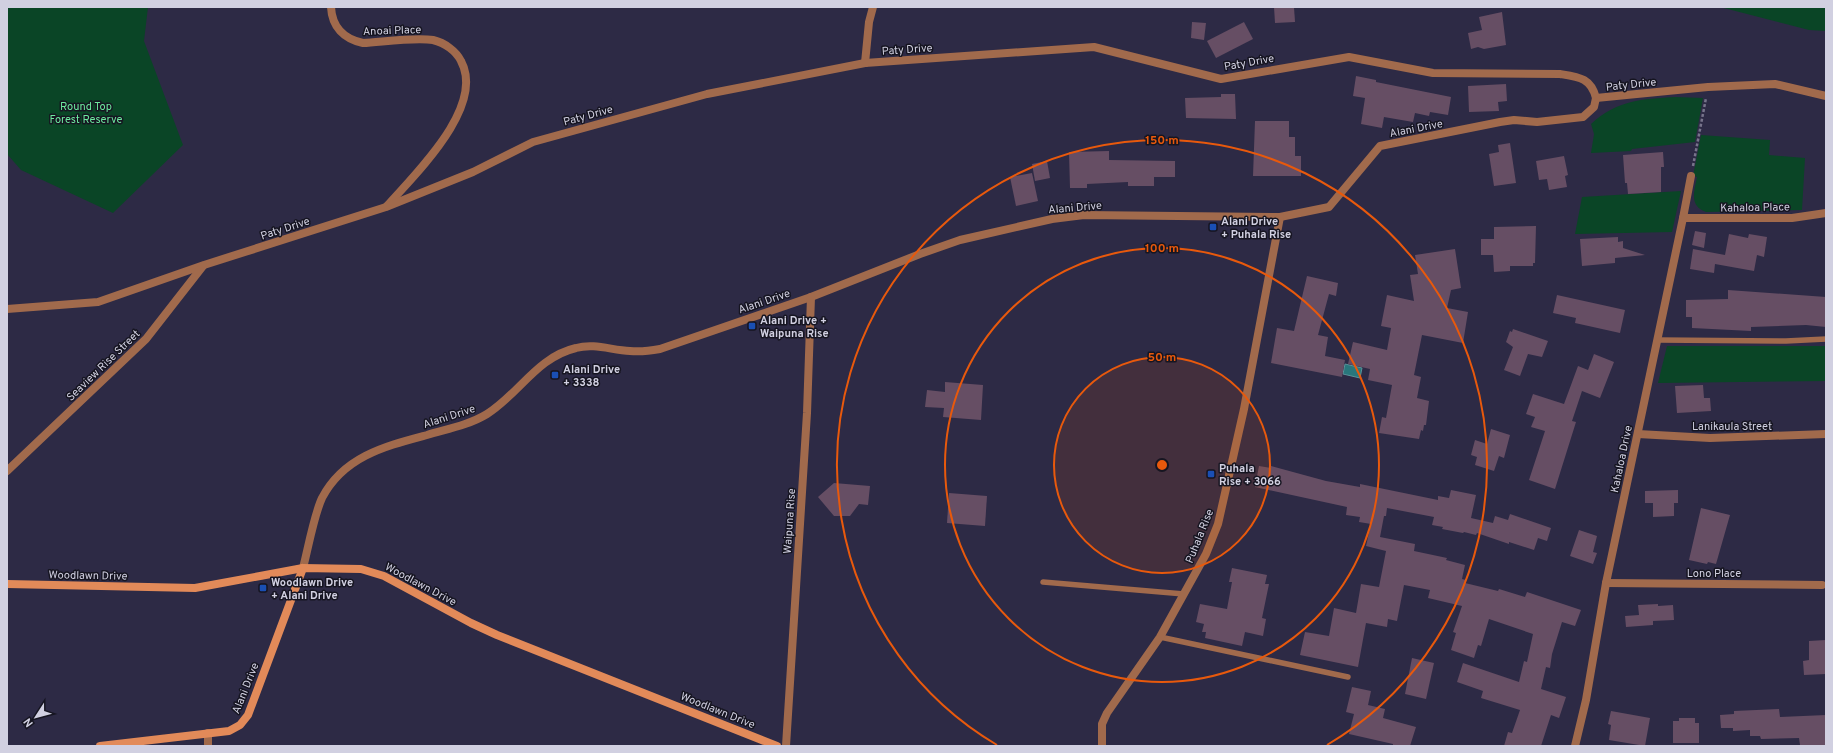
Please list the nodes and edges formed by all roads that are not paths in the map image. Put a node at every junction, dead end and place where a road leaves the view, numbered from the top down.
1 (331, 7) edge
2 (873, 7) edge
3 (865, 63) junction
4 (1826, 96) edge
5 (1596, 98) junction
6 (1691, 176) road end
7 (386, 207) junction
8 (1826, 213) edge
9 (1280, 217) junction
10 (1683, 218) junction
11 (204, 265) junction
12 (811, 297) junction
13 (7, 309) edge
14 (1826, 339) edge
15 (1658, 340) junction
16 (1638, 434) junction
17 (1826, 434) edge
18 (7, 472) edge
19 (303, 568) junction
20 (1043, 582) dead end
21 (1606, 583) junction
22 (7, 584) edge
23 (1822, 585) dead end
24 (1184, 594) junction
25 (1160, 637) junction
26 (1348, 677) dead end
27 (208, 733) junction
28 (100, 746) edge
29 (208, 746) edge
30 (777, 746) edge
31 (786, 746) edge
32 (1102, 746) edge
33 (1575, 746) edge

1 - 7 street, Anoai Place
2 - 3 street
3 - 5 street, Paty Drive
3 - 7 street, Paty Drive
4 - 5 street, Paty Drive
5 - 9 street, Alani Drive
6 - 10 street, Kahaloa Drive
7 - 11 street, Paty Drive
8 - 10 street, Kahaloa Place
9 - 12 street, Alani Drive
9 - 24 street, Puhala Rise
10 - 15 street, Kahaloa Drive
11 - 13 street, Paty Drive
11 - 18 street, Seaview Rise Street
12 - 19 street, Alani Drive
12 - 31 street, Waipuna Rise
14 - 15 lane
15 - 16 street, Kahaloa Drive
16 - 17 street, Lanikaula Street
16 - 21 street, Kahaloa Drive
19 - 22 street, Woodlawn Drive
19 - 27 street, Alani Drive
19 - 30 street, Woodlawn Drive
20 - 24 lane
21 - 23 street, Lono Place
21 - 33 street, Kahaloa Drive
24 - 25 street, Puhala Rise
25 - 26 lane
25 - 32 street, Puhala Rise
27 - 28 street, Alani Drive
27 - 29 street

